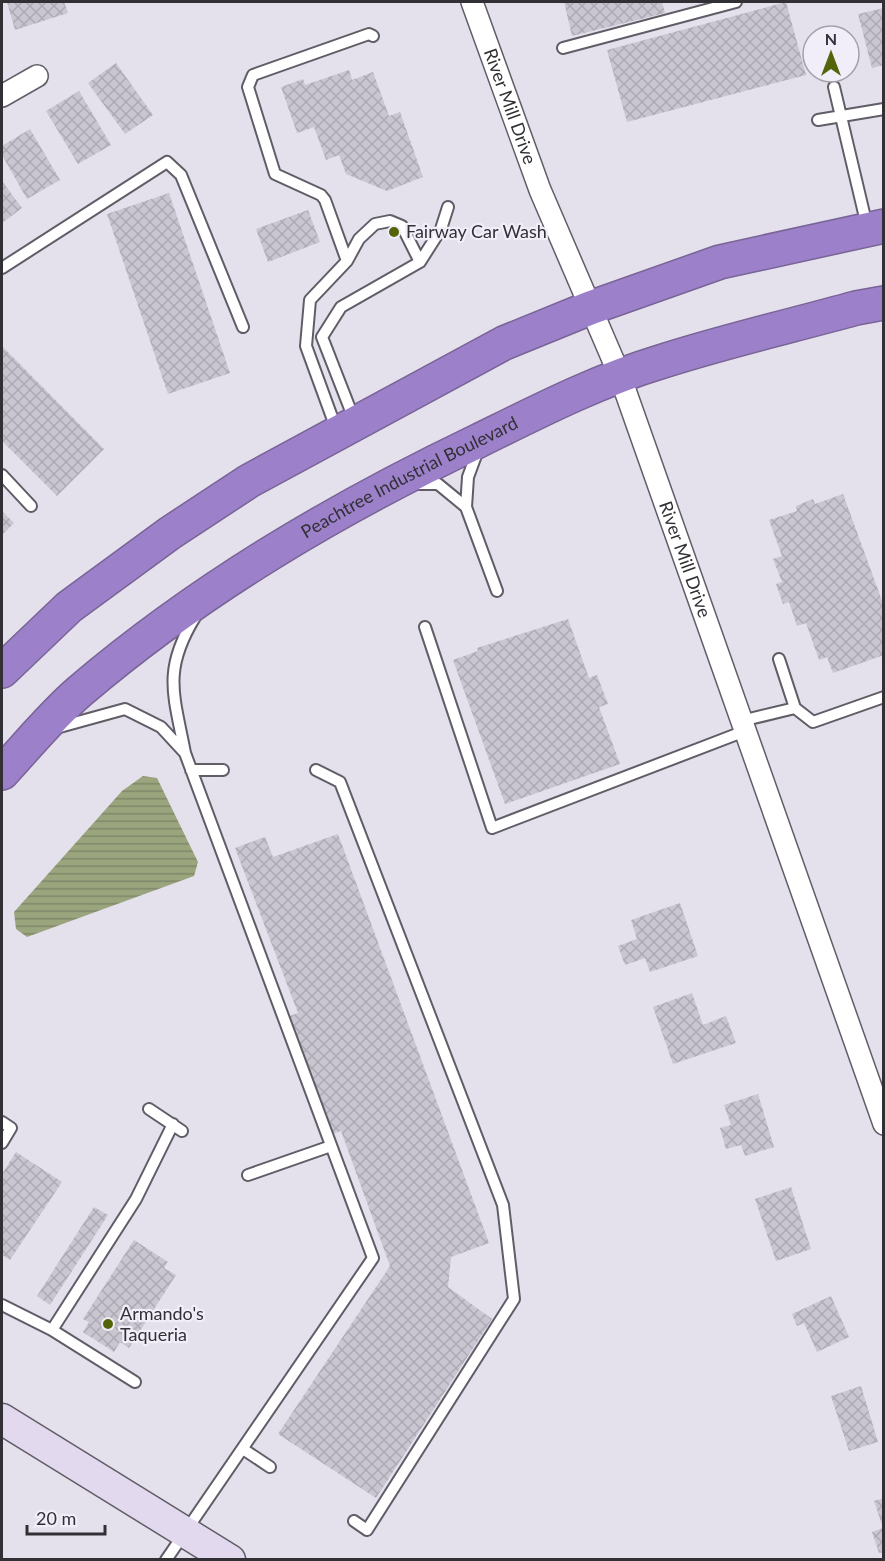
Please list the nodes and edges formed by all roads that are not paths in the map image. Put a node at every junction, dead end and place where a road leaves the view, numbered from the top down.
1 (472, 2) edge
2 (736, 2) edge
3 (371, 35) dead end
4 (563, 48) dead end
5 (37, 76) dead end
6 (834, 87) dead end
7 (3, 92) edge
8 (884, 109) edge
9 (840, 114) junction
10 (818, 120) dead end
11 (447, 207) dead end
12 (876, 228) edge
13 (347, 261) junction
14 (420, 261) junction
15 (2, 268) edge
16 (884, 303) edge
17 (590, 308) junction
18 (243, 327) dead end
19 (620, 376) junction
20 (346, 427) junction
21 (483, 438) junction
22 (2, 475) edge
23 (392, 483) junction
24 (31, 506) dead end
25 (466, 507) junction
26 (213, 588) junction
27 (498, 591) dead end
28 (425, 627) dead end
29 (780, 659) dead end
30 (2, 671) edge
31 (884, 697) edge
32 (795, 708) junction
33 (743, 726) junction
34 (40, 732) junction
35 (185, 753) junction
36 (191, 770) junction
37 (223, 770) dead end
38 (316, 770) dead end
39 (2, 773) edge
40 (149, 1109) dead end
41 (2, 1122) edge
42 (884, 1124) edge
43 (2, 1143) edge
44 (332, 1146) junction
45 (248, 1175) dead end
46 (2, 1305) edge
47 (52, 1330) junction
48 (135, 1382) dead end
49 (2, 1419) edge
50 (243, 1449) junction
51 (270, 1467) dead end
52 (354, 1521) dead end
53 (187, 1533) junction
54 (166, 1560) edge
55 (230, 1560) edge

1 - 17 street, River Mill Drive
2 - 4 lane
3 - 13 lane
5 - 7 street
6 - 9 lane
8 - 9 lane
9 - 10 lane
9 - 12 lane
11 - 14 lane
12 - 17 highway
13 - 14 lane
13 - 20 lane
14 - 20 lane
15 - 18 lane
16 - 19 highway, Peachtree Industrial Boulevard
17 - 19 street, River Mill Drive
17 - 20 highway
19 - 21 highway, Peachtree Industrial Boulevard
19 - 33 street, River Mill Drive
20 - 30 highway
21 - 23 highway, Peachtree Industrial Boulevard
21 - 25 lane
22 - 24 lane
23 - 25 lane
23 - 26 highway, Peachtree Industrial Boulevard
25 - 27 lane
26 - 34 highway, Peachtree Industrial Boulevard
26 - 35 lane
28 - 33 lane
29 - 32 lane
31 - 32 lane
32 - 33 lane
33 - 42 street, River Mill Drive
34 - 35 lane
34 - 39 highway, Peachtree Industrial Boulevard
35 - 36 lane
36 - 37 lane
36 - 44 lane
38 - 52 lane
40 - 47 lane
41 - 43 lane
44 - 45 lane
44 - 50 lane
46 - 47 lane
47 - 48 lane
49 - 53 main road
50 - 51 lane
50 - 53 lane
53 - 54 lane
53 - 55 main road

